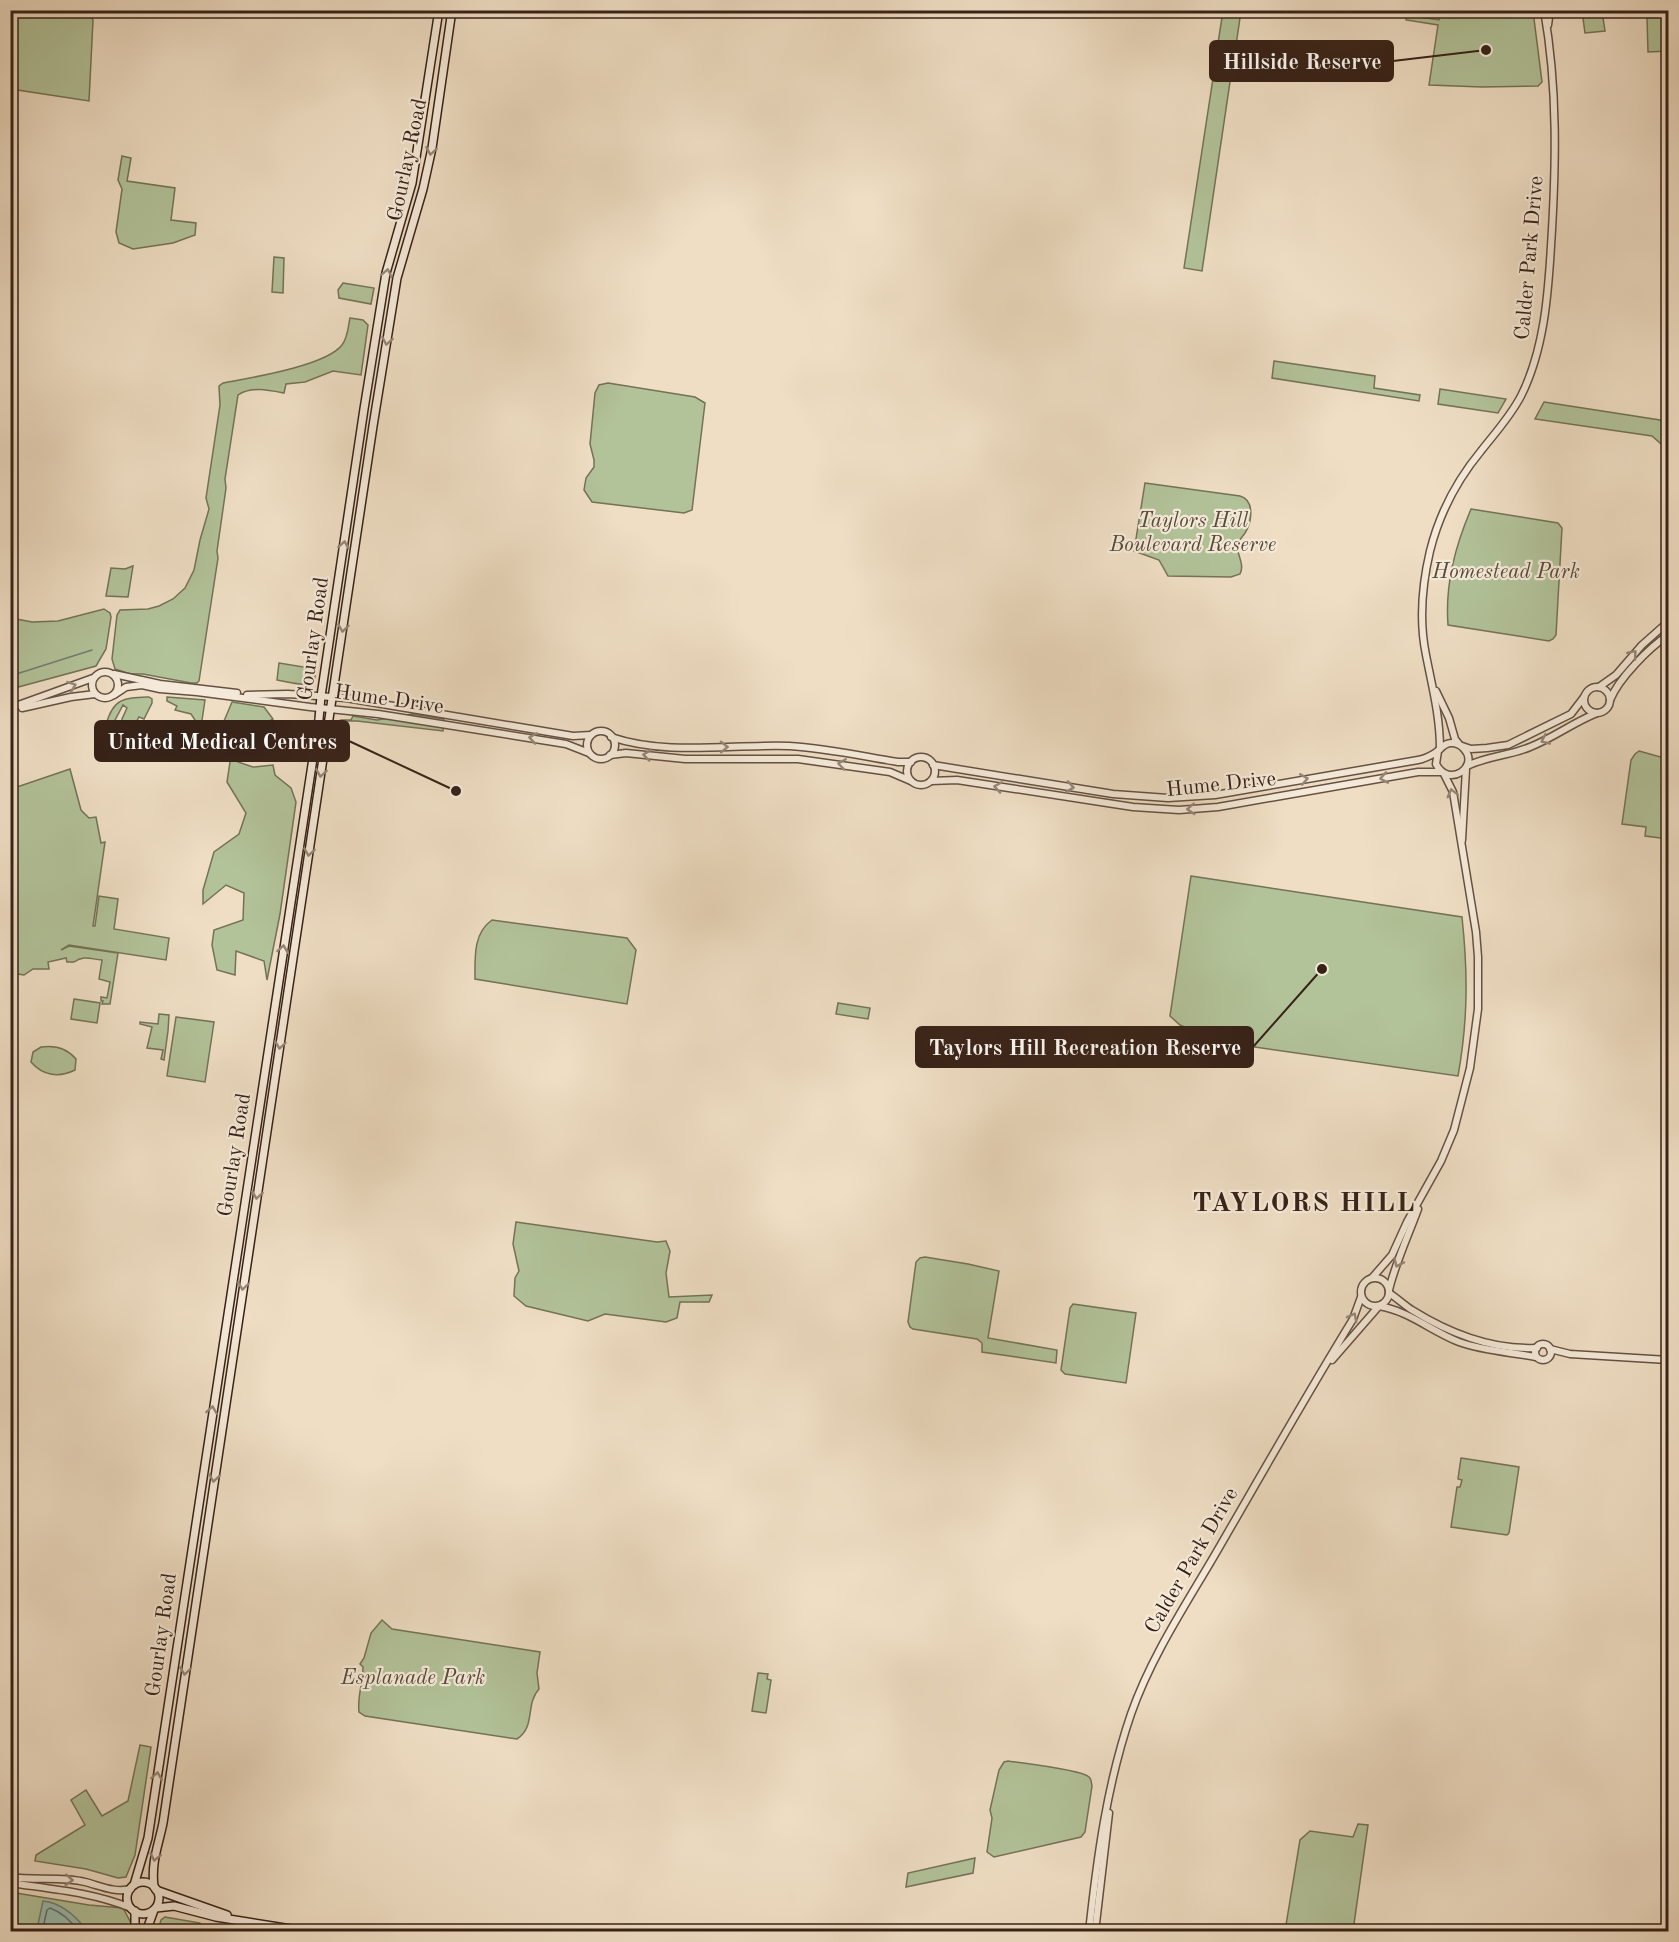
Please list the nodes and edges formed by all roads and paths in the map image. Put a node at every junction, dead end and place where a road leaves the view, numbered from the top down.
1 (439, 10) edge
2 (452, 10) edge
3 (1544, 10) edge
4 (1550, 10) edge
5 (1548, 28) junction
6 (432, 58) junction
7 (445, 60) junction
8 (380, 314) junction
9 (391, 316) junction
10 (361, 428) junction
11 (372, 430) junction
12 (1668, 622) edge
13 (1668, 635) edge
14 (114, 674) junction
15 (1431, 676) junction
16 (93, 678) junction
17 (1599, 687) junction
18 (95, 694) junction
19 (114, 695) junction
20 (321, 696) junction
21 (333, 697) junction
22 (1584, 697) junction
23 (1610, 700) junction
24 (321, 707) junction
25 (331, 708) junction
26 (10, 710) edge
27 (1597, 713) junction
28 (591, 735) junction
29 (611, 736) junction
30 (1461, 746) junction
31 (1439, 750) junction
32 (590, 753) junction
33 (610, 755) junction
34 (911, 762) junction
35 (933, 765) junction
36 (1466, 767) junction
37 (1443, 773) junction
38 (911, 781) junction
39 (931, 781) junction
40 (1462, 855) junction
41 (259, 1103) junction
42 (271, 1105) junction
43 (1422, 1197) junction
44 (1372, 1278) junction
45 (1389, 1291) junction
46 (1361, 1297) junction
47 (1379, 1306) junction
48 (1537, 1347) junction
49 (1550, 1353) junction
50 (1536, 1357) junction
51 (1668, 1360) edge
52 (1321, 1371) junction
53 (1099, 1871) junction
54 (10, 1877) edge
55 (10, 1883) edge
56 (133, 1887) junction
57 (155, 1888) junction
58 (155, 1909) junction
59 (133, 1910) junction
60 (245, 1921) junction
61 (135, 1932) edge
62 (146, 1932) edge
63 (310, 1932) edge
64 (1089, 1932) edge
65 (1095, 1932) edge

1 - 6 main road, Gourlay Road
2 - 7 main road, Gourlay Road
3 - 5 street, Calder Park Drive
4 - 5 street, Calder Park Drive
5 - 15 street, Calder Park Drive
6 - 7 main road
8 -> 6 main road, Gourlay Road
7 -> 9 main road, Gourlay Road
8 - 9 main road
8 - 10 main road, Gourlay Road
9 -> 11 main road, Gourlay Road
10 - 11 main road
20 -> 10 main road, Gourlay Road
11 -> 21 main road, Gourlay Road
17 -> 12 street
13 - 23 street
14 - 16 street
14 - 19 street
14 - 20 street, Hume Drive
15 - 30 street, Calder Park Drive
15 - 31 street, Calder Park Drive
16 - 18 street
26 -> 16 street
17 - 22 street
17 - 23 street
18 - 19 street
18 - 26 street
19 - 24 street, Hume Drive
20 - 21 street, Hume Drive
20 - 24 main road, Gourlay Road
21 - 25 main road, Gourlay Road
21 - 28 street, Hume Drive
22 - 27 street
22 - 30 street
23 - 27 street
24 - 25 street, Hume Drive
41 -> 24 main road, Gourlay Road
32 -> 25 street, Hume Drive
25 -> 42 main road, Gourlay Road
27 -> 36 street
28 - 29 street
28 - 32 street
29 - 33 street
29 -> 34 street
30 - 31 street
30 - 36 street
35 -> 31 street, Hume Drive
31 - 37 street
32 - 33 street
38 -> 33 street
34 - 35 street
34 - 38 street
35 - 39 street
36 - 37 street
36 - 40 street
37 -> 39 street, Hume Drive
40 -> 37 street
38 - 39 street
40 - 43 street
41 - 42 main road
56 -> 41 main road, Gourlay Road
42 -> 57 main road, Gourlay Road
43 - 44 street
43 -> 45 street
44 - 45 street
44 - 46 street
45 - 47 street
45 - 48 street
46 - 47 street
52 -> 46 street, Calder Park Drive
47 - 50 street
47 - 52 street, Calder Park Drive
48 - 49 street
48 - 50 street
49 - 50 street
49 - 51 street
52 - 53 street, Calder Park Drive
53 - 64 street, Calder Park Drive
53 - 65 street, Calder Park Drive
54 -> 56 street
55 - 59 street
56 - 57 main road
56 - 59 main road
57 - 58 main road
57 - 60 main road
58 - 59 main road
58 - 60 main road
58 - 62 main road
59 - 61 main road
60 - 63 main road

